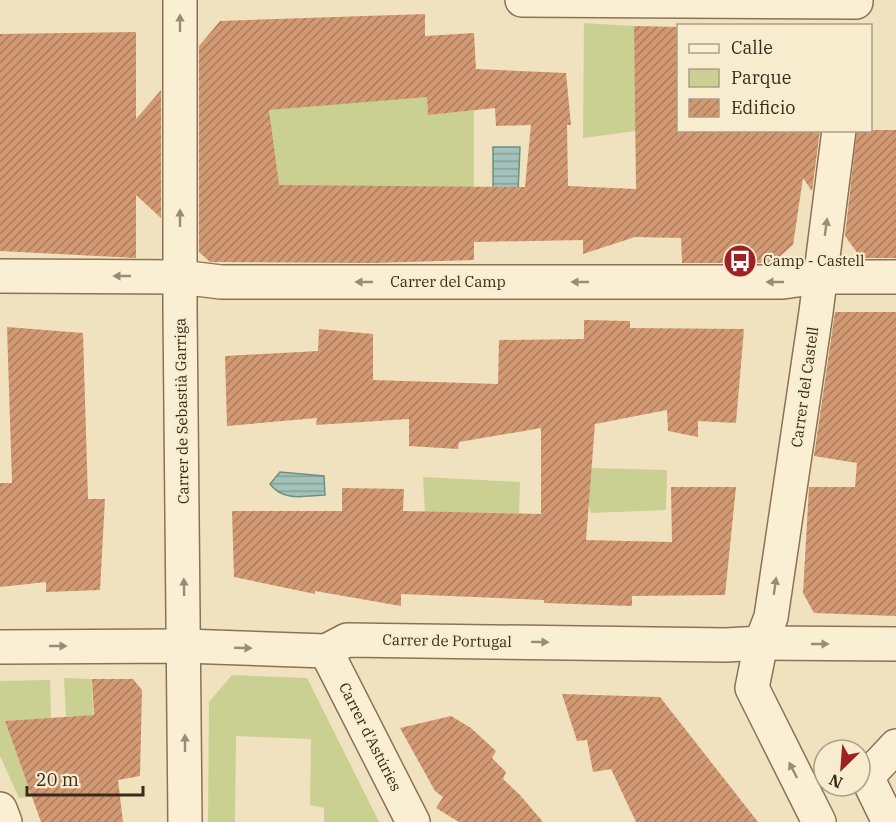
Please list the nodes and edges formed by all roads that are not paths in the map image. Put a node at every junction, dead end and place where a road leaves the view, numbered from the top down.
1 (180, 0) edge
2 (522, 0) edge
3 (855, 9) edge
4 (839, 132) edge
5 (0, 276) edge
6 (180, 277) junction
7 (819, 277) junction
8 (896, 277) edge
9 (761, 643) junction
10 (896, 644) edge
11 (184, 646) junction
12 (0, 647) edge
13 (326, 651) junction
14 (896, 747) edge
15 (0, 809) edge
16 (5, 822) edge
17 (185, 822) edge
18 (413, 822) edge
19 (819, 822) edge
20 (889, 822) edge

6 -> 1 street, Carrer de Sebastià Garriga
2 - 3 street
7 -> 4 street, Carrer del Castell
6 -> 5 street, Carrer del Camp
7 -> 6 street, Carrer del Camp
11 -> 6 street, Carrer de Sebastià Garriga
7 - 8 street, Carrer del Camp
9 -> 7 street, Carrer del Castell
9 -> 10 street, Carrer de Portugal
13 -> 9 street, Carrer de Portugal
19 -> 9 street, Carrer del Castell
12 -> 11 street, Carrer de Portugal
11 -> 13 street, Carrer de Portugal
17 -> 11 street, Carrer de Sebastià Garriga
13 - 18 street, Carrer d'Astúries
14 - 20 street
15 - 16 street

